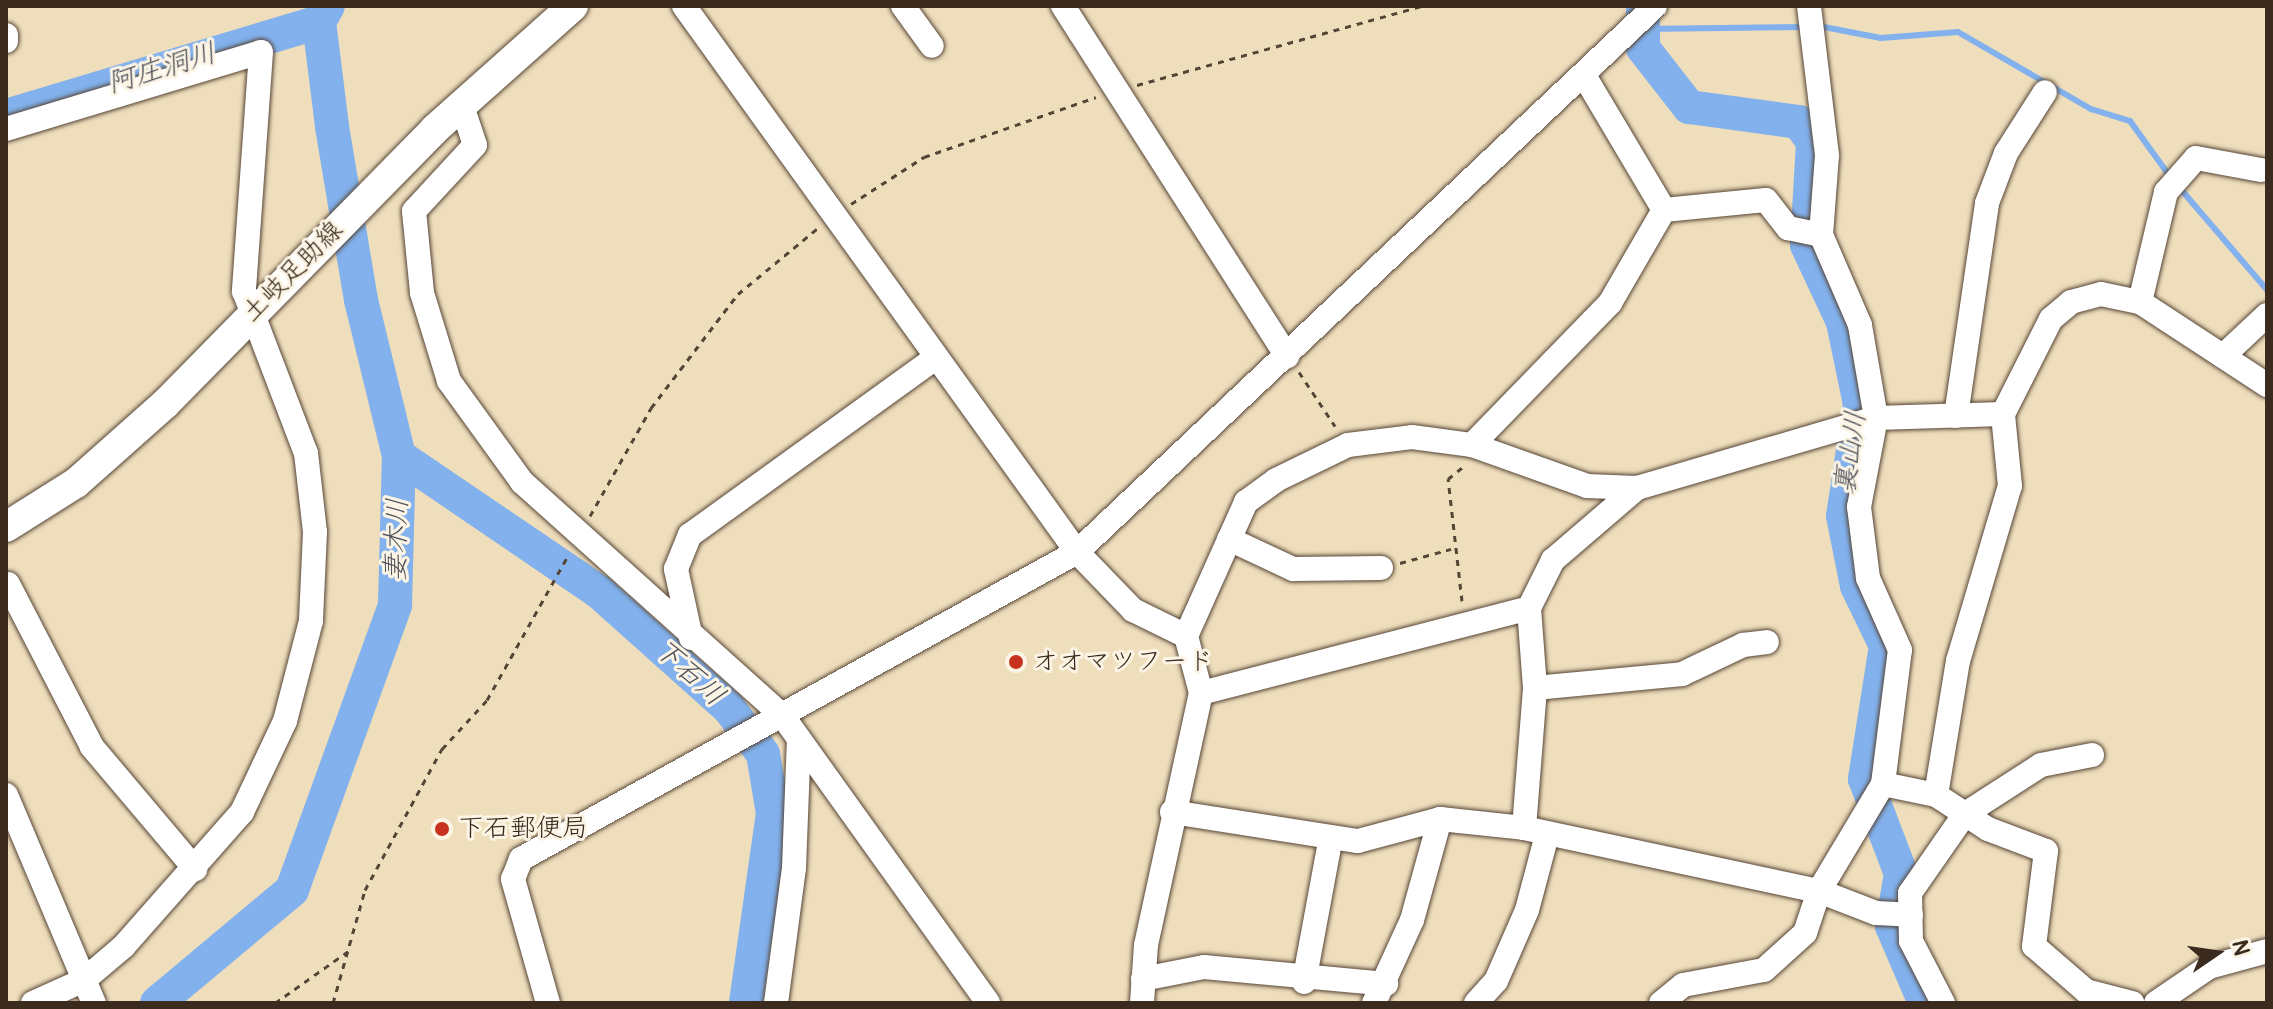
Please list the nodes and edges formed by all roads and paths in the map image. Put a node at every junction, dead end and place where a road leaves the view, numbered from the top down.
1 (573, 6) edge
2 (684, 6) edge
3 (903, 6) edge
4 (1063, 6) edge
5 (1421, 6) edge
6 (1655, 6) edge
7 (1809, 6) edge
8 (932, 46) dead end
9 (1584, 75) junction
10 (1117, 91) junction
11 (2045, 92) dead end
12 (462, 106) junction
13 (6, 129) edge
14 (2261, 170) dead end
15 (1664, 210) junction
16 (832, 216) junction
17 (1821, 235) junction
18 (2140, 302) junction
19 (255, 310) junction
20 (2267, 315) edge
21 (1287, 356) junction
22 (2223, 356) junction
23 (935, 358) junction
24 (2267, 385) edge
25 (2003, 414) junction
26 (1956, 416) junction
27 (1876, 418) junction
28 (1348, 445) junction
29 (1472, 445) junction
30 (1637, 488) junction
31 (6, 527) edge
32 (578, 537) junction
33 (1229, 539) junction
34 (1451, 549) junction
35 (1077, 552) junction
36 (1381, 568) joint
37 (8, 584) dead end
38 (1463, 606) dead end
39 (1529, 608) junction
40 (1186, 636) junction
41 (691, 638) junction
42 (1767, 642) dead end
43 (1535, 688) junction
44 (1201, 693) junction
45 (782, 715) junction
46 (799, 739) junction
47 (2092, 755) dead end
48 (1883, 784) junction
49 (6, 795) edge
50 (1936, 795) junction
51 (1172, 812) junction
52 (1965, 814) junction
53 (1440, 819) junction
54 (1536, 832) junction
55 (1331, 837) junction
56 (195, 869) junction
57 (1819, 891) junction
58 (1911, 915) junction
59 (2267, 951) edge
60 (347, 952) junction
61 (84, 980) junction
62 (1304, 982) junction
63 (1380, 993) edge
64 (1137, 996) edge
65 (2086, 997) edge
66 (33, 1003) edge
67 (94, 1003) edge
68 (275, 1003) edge
69 (333, 1003) edge
70 (548, 1003) edge
71 (776, 1003) edge
72 (988, 1003) edge
73 (1476, 1003) edge
74 (1661, 1003) edge
75 (1943, 1003) edge
76 (2132, 1003) edge
77 (2156, 1003) edge

1 - 12 main road, 土岐足助線
2 - 16 street
3 - 8 street
4 - 10 street
5 - 10 path
6 - 9 street
7 - 17 street
9 - 15 street
9 - 21 street
10 - 16 path
10 - 21 street
11 - 26 street
12 - 19 main road, 土岐足助線
12 - 32 street
13 - 19 street
14 - 18 street
15 - 17 street
15 - 29 street
16 - 23 street
16 - 32 path
17 - 27 street
18 - 22 street
18 - 25 street
19 - 31 main road, 土岐足助線
19 - 56 street
20 - 22 street
21 - 28 path
21 - 35 street
22 - 24 street
23 - 35 street
23 - 41 street
25 - 26 street
25 - 50 street
26 - 27 street
27 - 30 street
27 - 48 street
28 - 29 street
28 - 33 street
29 - 30 street
29 - 34 path
30 - 39 street
32 - 41 street
32 - 60 path
33 - 36 street
33 - 40 street
34 - 36 path
34 - 38 path
35 - 40 street
35 - 45 street
37 - 56 street
39 - 43 street
39 - 44 street
40 - 44 street
41 - 45 street
42 - 43 street
43 - 54 street
44 - 51 street
45 - 46 street
45 - 70 street
46 - 71 street
46 - 72 street
47 - 52 street
48 - 50 street
48 - 57 street
49 - 61 street
50 - 52 street
51 - 55 street
51 - 64 street
52 - 58 street
52 - 65 street
53 - 54 street
53 - 55 street
53 - 63 street
54 - 57 street
54 - 73 street
55 - 62 street
56 - 61 street
57 - 58 street
57 - 74 street
58 - 75 street
59 - 77 street
60 - 68 path
60 - 69 path
61 - 66 street
61 - 67 street
62 - 63 street
62 - 64 street
65 - 76 street

